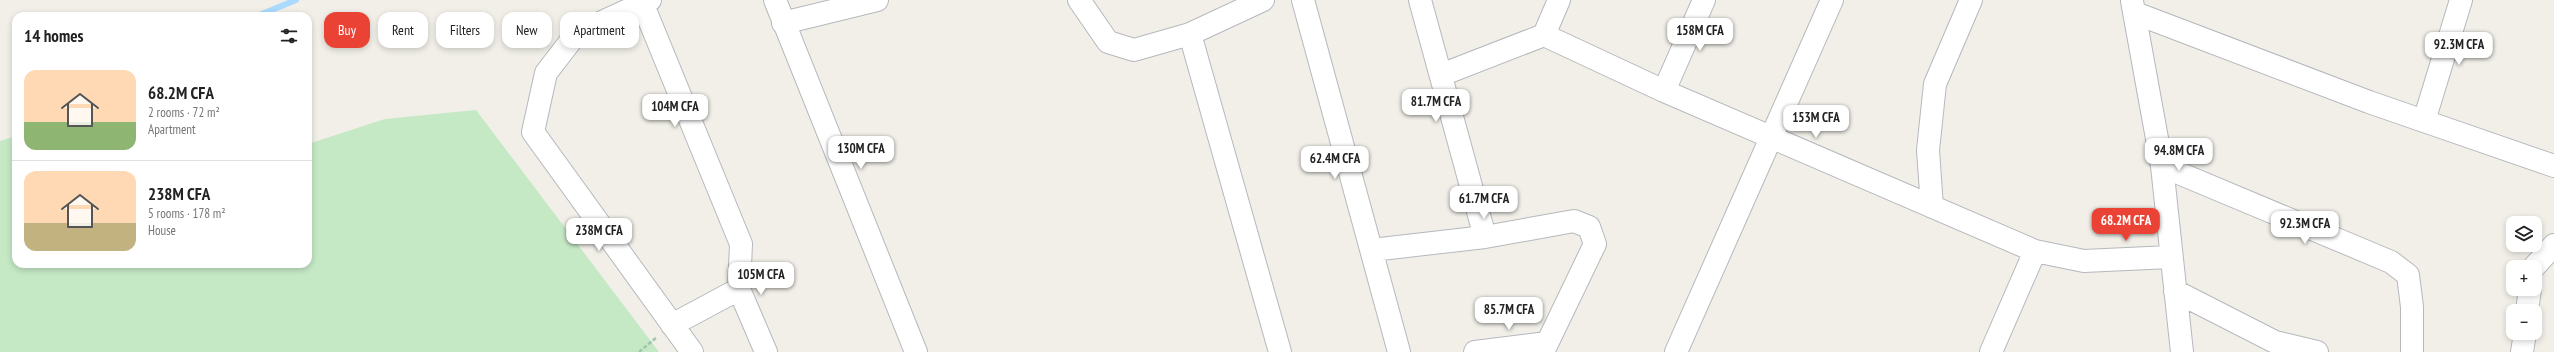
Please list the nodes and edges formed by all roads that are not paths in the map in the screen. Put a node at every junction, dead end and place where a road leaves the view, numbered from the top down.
1 (775, 0) edge
2 (876, 0) edge
3 (1079, 0) edge
4 (1264, 0) edge
5 (1303, 0) edge
6 (1420, 0) edge
7 (1558, 0) edge
8 (1704, 0) edge
9 (1832, 0) edge
10 (1971, 0) edge
11 (2461, 0) edge
12 (644, 1) edge
13 (2133, 7) edge
14 (783, 23) junction
15 (1190, 34) junction
16 (1544, 35) junction
17 (1441, 75) junction
18 (1664, 91) junction
19 (2424, 121) junction
20 (1771, 138) junction
21 (2162, 166) junction
22 (2554, 166) edge
23 (1932, 207) junction
24 (1485, 237) junction
25 (2554, 245) edge
26 (1372, 250) junction
27 (2035, 251) junction
28 (2170, 257) junction
29 (2540, 260) edge
30 (739, 289) junction
31 (2175, 291) junction
32 (672, 325) junction
33 (2524, 340) edge
34 (1545, 348) edge
35 (692, 352) edge
36 (766, 352) edge
37 (916, 352) edge
38 (1280, 352) edge
39 (1399, 352) edge
40 (1475, 352) edge
41 (1676, 352) edge
42 (1992, 352) edge
43 (2182, 352) edge
44 (2317, 352) edge
45 (2412, 352) edge
46 (2522, 352) edge

1 - 14 street
2 - 14 street
3 - 15 street
4 - 15 street
5 - 26 street
6 - 17 street
7 - 16 street
8 - 18 street
9 - 20 street
10 - 23 street
11 - 19 street
12 - 30 street
12 - 32 street
13 - 19 street
13 - 21 street
14 - 37 street
15 - 38 street
16 - 17 street
16 - 18 street
17 - 24 street
18 - 20 street
19 - 22 street
20 - 23 street
20 - 41 street
21 - 28 street
21 - 45 street
23 - 27 street
24 - 26 street
24 - 34 street
25 - 29 street
26 - 39 street
27 - 28 street
27 - 42 street
28 - 31 street
30 - 32 street
30 - 36 street
31 - 43 street
31 - 44 street
32 - 35 street
33 - 46 street
34 - 40 street

